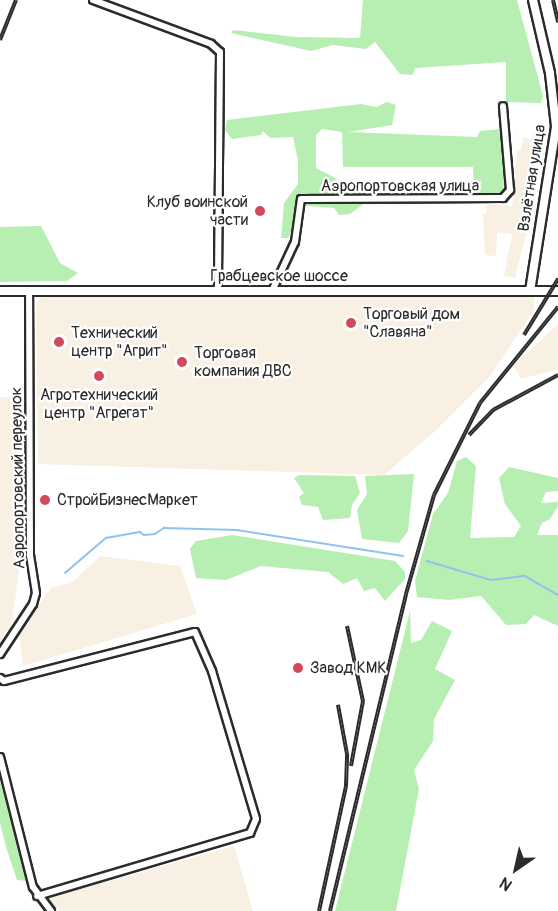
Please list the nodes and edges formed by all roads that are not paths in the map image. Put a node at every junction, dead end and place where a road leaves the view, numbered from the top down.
1 (93, 0) edge
2 (533, 0) edge
3 (503, 106) dead end
4 (0, 291) edge
5 (29, 291) junction
6 (218, 291) junction
7 (272, 291) junction
8 (530, 291) junction
9 (558, 291) edge
10 (0, 654) edge
11 (0, 678) edge
12 (0, 758) edge
13 (37, 896) junction
14 (51, 911) edge

1 - 6 street
2 - 8 main road, Взлётная улица
3 - 7 street, Аэропортовская улица
4 - 5 main road, Грабцевское шоссе
5 - 6 main road, Грабцевское шоссе
5 - 10 street, Аэропортовский переулок
6 - 7 main road, Грабцевское шоссе
7 - 8 main road, Грабцевское шоссе
8 - 9 main road, Грабцевское шоссе
11 - 13 street
12 - 13 street
13 - 14 street

